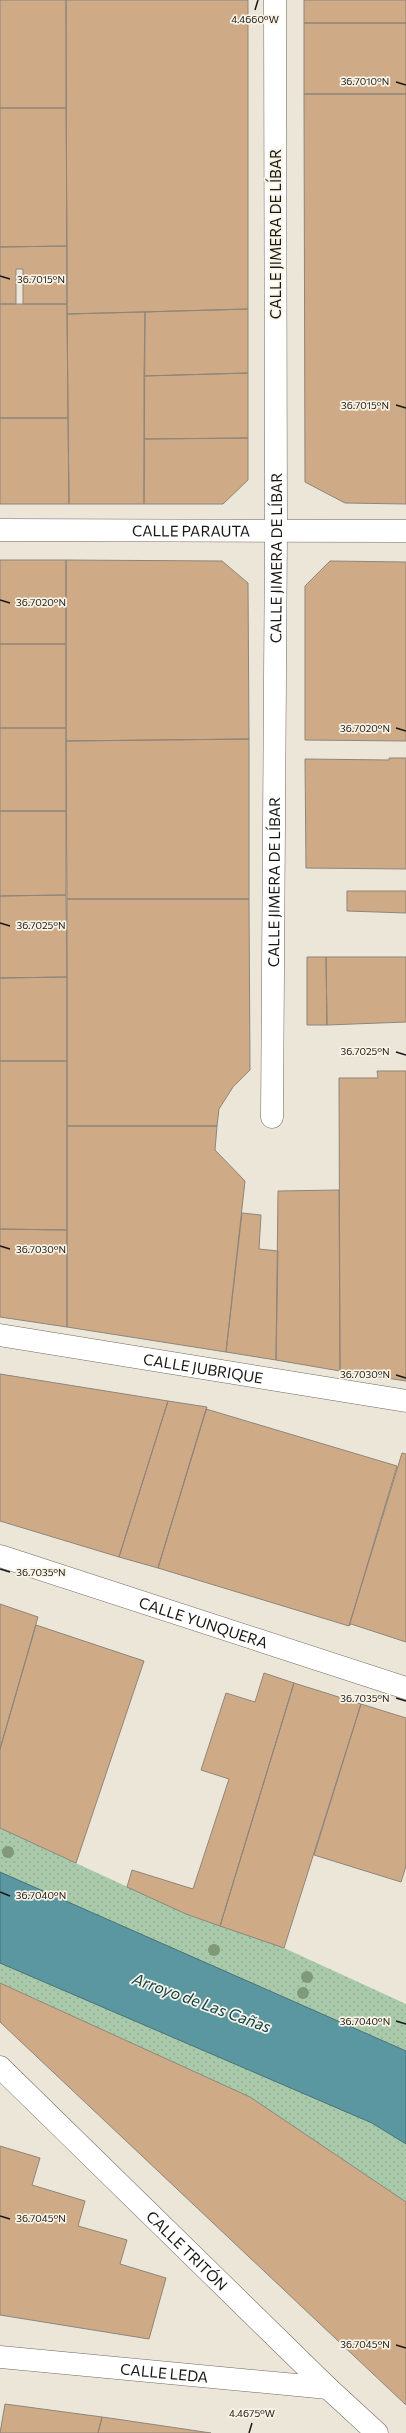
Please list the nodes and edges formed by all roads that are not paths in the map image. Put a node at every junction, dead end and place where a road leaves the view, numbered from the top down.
1 (275, 0) edge
2 (0, 530) edge
3 (276, 531) junction
4 (406, 531) edge
5 (272, 1117) dead end
6 (0, 1336) edge
7 (406, 1401) edge
8 (0, 1556) edge
9 (406, 1688) edge
10 (0, 2067) edge
11 (0, 2357) edge
12 (328, 2388) junction
13 (377, 2433) edge

1 - 3 street, CALLE JIMERA DE LÍBAR
2 - 3 street, CALLE PARAUTA
3 - 4 street, CALLE PARAUTA
3 - 5 street, CALLE JIMERA DE LÍBAR
6 - 7 street, CALLE JUBRIQUE
8 - 9 street, CALLE YUNQUERA
10 - 12 street, CALLE TRITÓN
11 - 12 street, CALLE LEDA
12 - 13 street, CALLE TRITÓN

